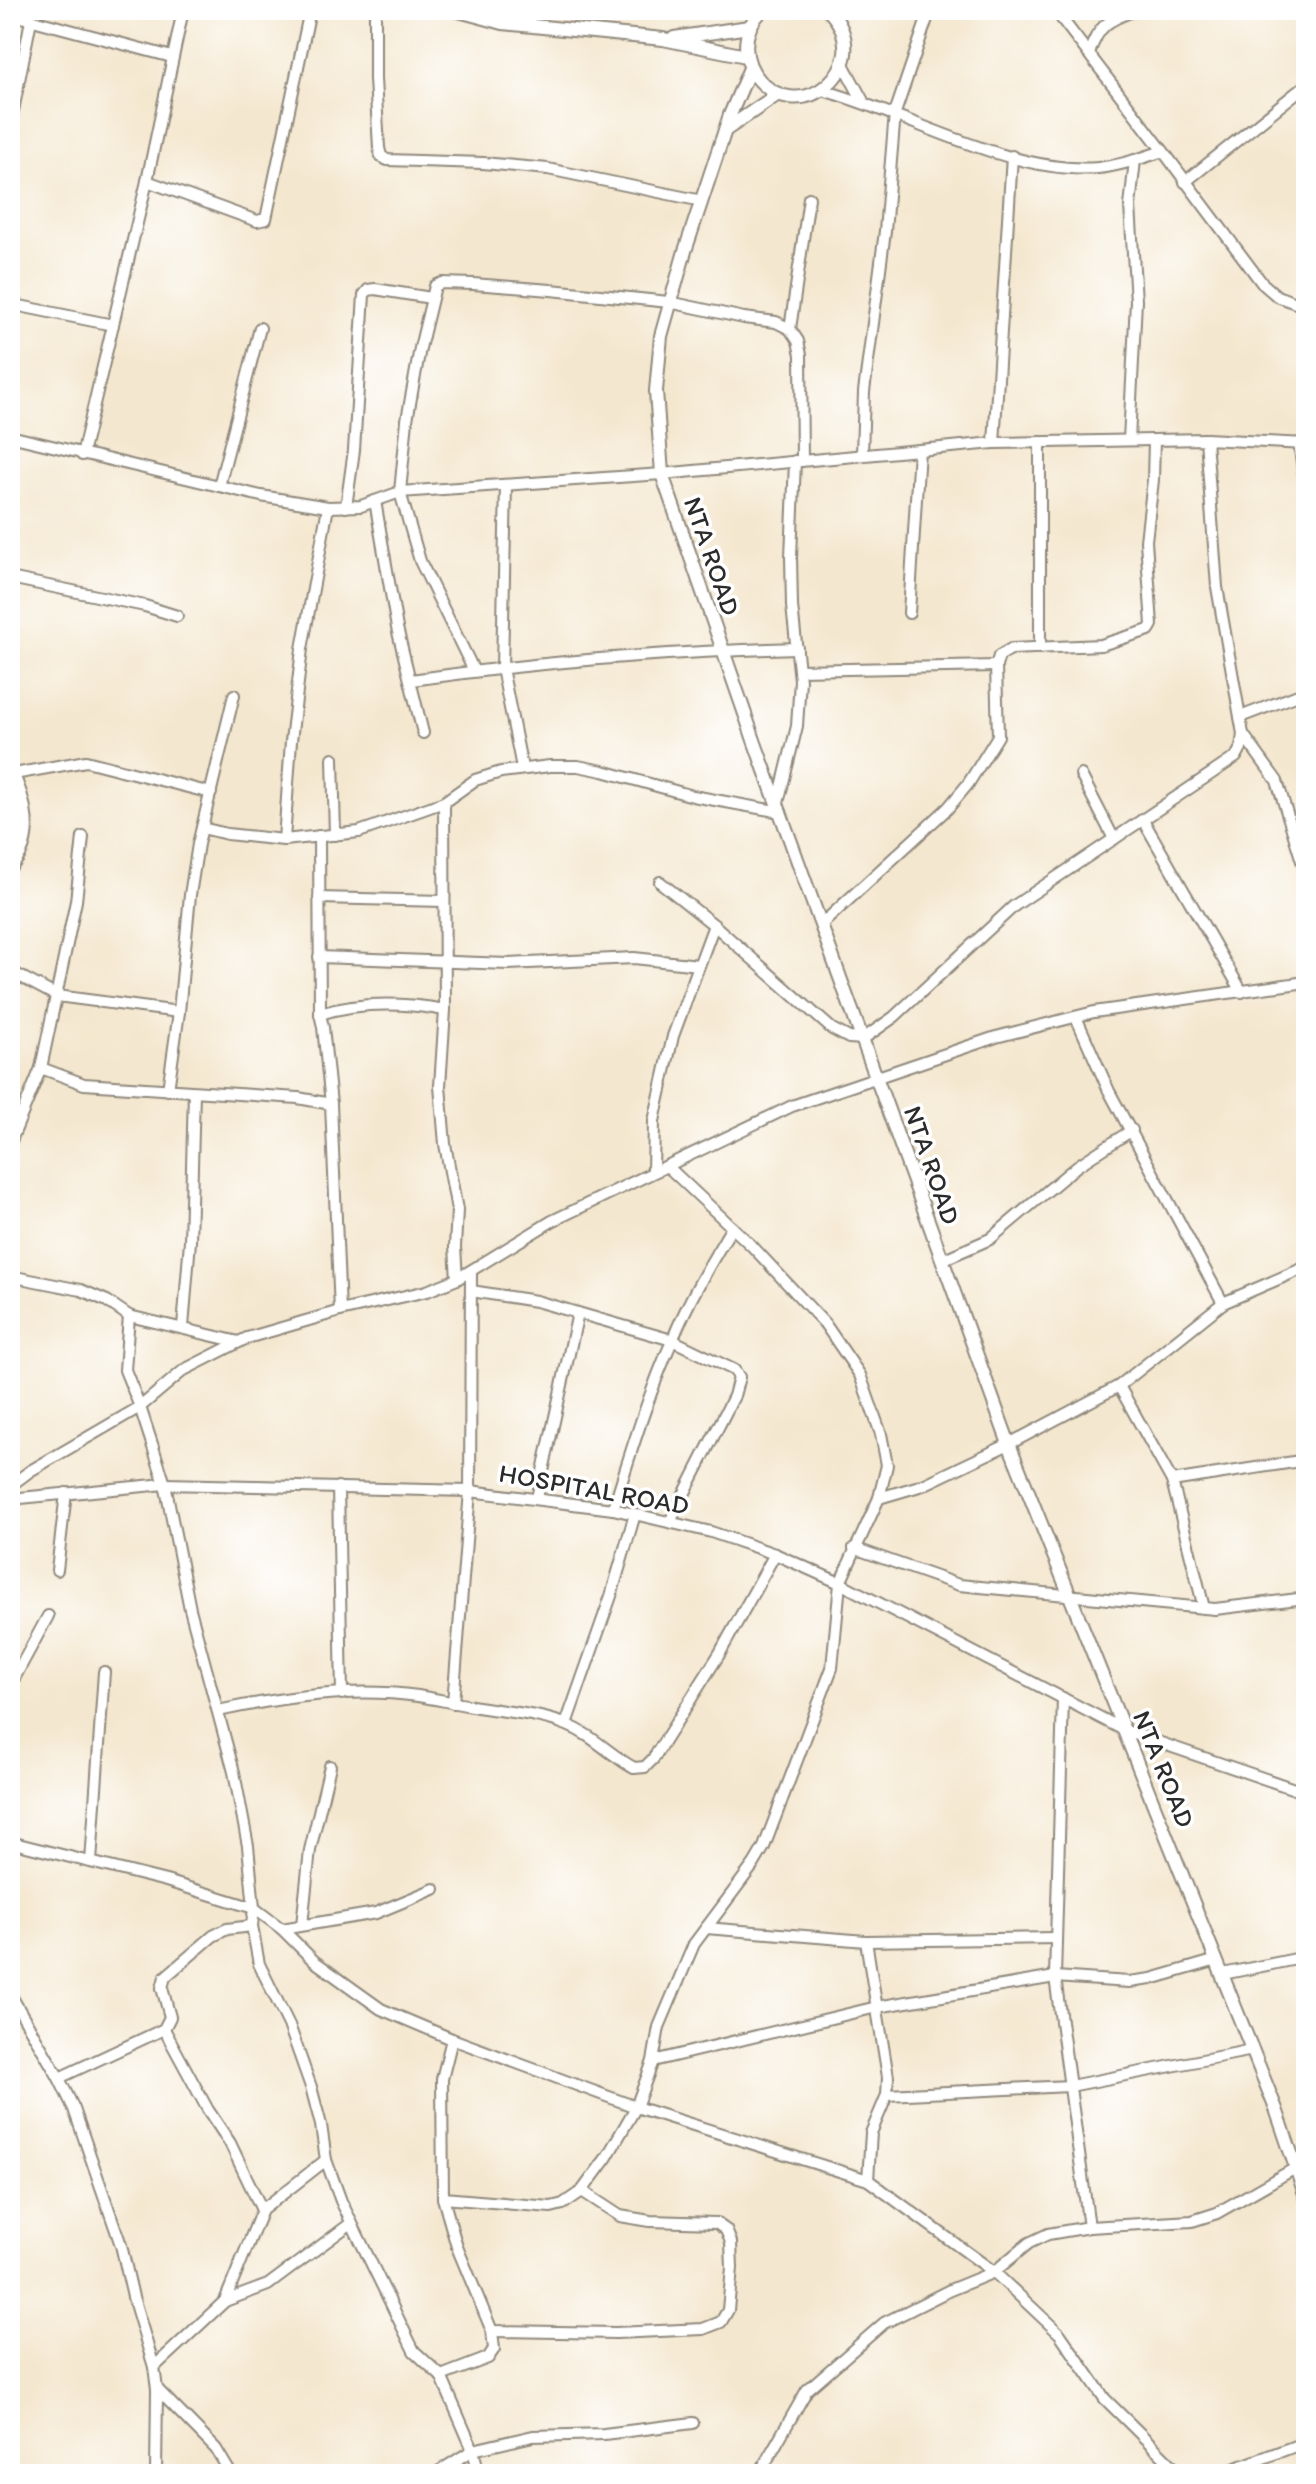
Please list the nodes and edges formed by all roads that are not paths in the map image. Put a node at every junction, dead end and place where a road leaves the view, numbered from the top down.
1 (183, 10) edge
2 (310, 10) edge
3 (375, 10) edge
4 (455, 10) edge
5 (762, 10) edge
6 (930, 10) edge
7 (1055, 10) edge
8 (1136, 10) edge
9 (832, 12) edge
10 (10, 14) edge
11 (505, 16) edge
12 (31, 20) junction
13 (749, 27) junction
14 (663, 39) junction
15 (1089, 54) junction
16 (172, 57) junction
17 (748, 62) junction
18 (843, 64) junction
19 (1306, 85) edge
20 (822, 90) junction
21 (778, 94) junction
22 (863, 101) junction
23 (895, 113) junction
24 (10, 126) edge
25 (727, 129) junction
26 (1163, 151) junction
27 (1012, 156) junction
28 (1135, 160) junction
29 (147, 181) junction
30 (1185, 182) junction
31 (809, 198) dead end
32 (702, 201) junction
33 (431, 298) junction
34 (669, 302) junction
35 (10, 304) edge
36 (1306, 307) edge
37 (113, 325) junction
38 (260, 328) dead end
39 (790, 329) junction
40 (10, 436) edge
41 (1206, 439) junction
42 (1129, 440) junction
43 (1154, 440) junction
44 (1040, 442) junction
45 (994, 443) junction
46 (1302, 444) edge
47 (919, 450) junction
48 (82, 455) junction
49 (862, 455) junction
50 (799, 461) junction
51 (662, 474) junction
52 (506, 485) junction
53 (219, 486) junction
54 (1306, 490) edge
55 (400, 492) junction
56 (375, 501) junction
57 (328, 507) junction
58 (346, 507) junction
59 (1306, 553) edge
60 (10, 578) edge
61 (1306, 612) edge
62 (909, 613) dead end
63 (177, 616) dead end
64 (797, 648) junction
65 (1040, 648) junction
66 (722, 650) junction
67 (996, 666) junction
68 (502, 668) junction
69 (799, 670) junction
70 (474, 671) junction
71 (411, 680) junction
72 (1306, 692) edge
73 (234, 695) dead end
74 (1240, 717) junction
75 (423, 733) dead end
76 (1243, 734) junction
77 (333, 758) dead end
78 (522, 768) junction
79 (12, 770) edge
80 (1081, 775) dead end
81 (211, 793) junction
82 (444, 802) junction
83 (779, 808) junction
84 (1143, 820) junction
85 (202, 828) junction
86 (335, 835) junction
87 (319, 836) junction
88 (83, 837) dead end
89 (1114, 839) junction
90 (284, 840) junction
91 (10, 868) edge
92 (1306, 874) edge
93 (660, 882) dead end
94 (319, 898) junction
95 (444, 901) junction
96 (822, 924) junction
97 (714, 925) junction
98 (319, 957) junction
99 (444, 964) junction
100 (699, 965) junction
101 (10, 971) edge
102 (1306, 982) edge
103 (1242, 992) junction
104 (57, 996) junction
105 (445, 1010) junction
106 (179, 1012) junction
107 (320, 1014) junction
108 (1076, 1017) junction
109 (863, 1039) junction
110 (41, 1068) junction
111 (877, 1077) junction
112 (168, 1090) junction
113 (194, 1092) junction
114 (331, 1104) junction
115 (1132, 1130) junction
116 (10, 1143) edge
117 (667, 1166) junction
118 (653, 1172) junction
119 (732, 1227) junction
120 (942, 1260) junction
121 (1306, 1267) edge
122 (471, 1271) junction
123 (10, 1276) edge
124 (457, 1279) junction
125 (471, 1291) junction
126 (1223, 1303) junction
127 (340, 1311) junction
128 (578, 1313) junction
129 (129, 1316) junction
130 (183, 1327) junction
131 (672, 1340) junction
132 (239, 1342) junction
133 (1119, 1386) junction
134 (140, 1407) junction
135 (1009, 1444) junction
136 (1300, 1461) dead end
137 (1172, 1481) junction
138 (165, 1484) junction
139 (10, 1486) edge
140 (338, 1487) junction
141 (470, 1491) junction
142 (66, 1493) junction
143 (537, 1498) junction
144 (879, 1498) junction
145 (10, 1499) edge
146 (613, 1509) junction
147 (635, 1514) junction
148 (670, 1522) junction
149 (854, 1548) junction
150 (775, 1554) junction
151 (57, 1570) dead end
152 (840, 1583) junction
153 (1070, 1593) junction
154 (1306, 1598) edge
155 (1204, 1608) junction
156 (48, 1616) dead end
157 (104, 1672) dead end
158 (10, 1686) edge
159 (342, 1694) junction
160 (1063, 1698) junction
161 (453, 1703) junction
162 (218, 1711) junction
163 (566, 1724) junction
164 (1126, 1731) junction
165 (330, 1766) dead end
166 (1306, 1793) edge
167 (10, 1842) edge
168 (91, 1862) junction
169 (434, 1889) dead end
170 (254, 1908) junction
171 (302, 1925) junction
172 (252, 1926) junction
173 (706, 1928) junction
174 (282, 1929) junction
175 (1056, 1938) junction
176 (866, 1941) junction
177 (1306, 1957) edge
178 (1217, 1960) junction
179 (1223, 1974) junction
180 (1055, 1977) junction
181 (10, 1994) edge
182 (877, 2007) junction
183 (164, 2029) junction
184 (452, 2039) junction
185 (1253, 2050) junction
186 (653, 2061) junction
187 (59, 2078) junction
188 (1070, 2086) junction
189 (887, 2095) junction
190 (636, 2107) junction
191 (326, 2160) junction
192 (1301, 2166) edge
193 (868, 2180) junction
194 (582, 2191) junction
195 (1306, 2197) edge
196 (443, 2198) junction
197 (262, 2210) junction
198 (350, 2224) junction
199 (1089, 2227) junction
200 (994, 2272) junction
201 (225, 2301) junction
202 (492, 2331) junction
203 (154, 2367) junction
204 (441, 2376) junction
205 (157, 2389) junction
206 (693, 2423) dead end
207 (1306, 2442) edge
208 (473, 2450) junction
209 (156, 2474) edge
210 (231, 2474) edge
211 (435, 2474) edge
212 (479, 2474) edge
213 (759, 2474) edge
214 (1181, 2474) edge
215 (1220, 2474) edge

1 - 16 street
2 - 29 street
3 - 32 street
4 - 11 street
5 - 13 street
6 - 23 street
7 - 15 street
8 - 15 street
9 - 18 street
10 - 12 street
11 - 14 street
12 - 16 street
12 - 24 street
13 - 14 street
13 - 17 street, NTA ROAD
14 - 17 street
15 - 26 street
16 - 29 street
17 - 21 street
17 - 25 street, NTA ROAD
18 - 20 street
18 - 22 street
19 - 30 street
20 - 21 street
20 - 22 street
21 - 25 street
22 - 23 street
23 - 27 street
23 - 49 street
25 - 32 street, NTA ROAD
26 - 28 street
26 - 30 street
27 - 28 street
27 - 45 street
28 - 42 street
29 - 37 street
30 - 36 street
31 - 39 street
32 - 34 street, NTA ROAD
33 - 34 street
33 - 55 street
33 - 58 street
34 - 39 street
34 - 51 street, NTA ROAD
35 - 37 street
37 - 48 street
38 - 53 street
39 - 50 street
40 - 48 street
41 - 43 street
41 - 46 street
41 - 74 street
42 - 43 street
42 - 44 street
43 - 65 street
44 - 45 street
44 - 65 street
45 - 47 street
46 - 54 street
47 - 49 street
47 - 62 street
48 - 53 street
49 - 50 street
50 - 51 street
50 - 64 street
51 - 52 street
51 - 66 street, NTA ROAD
52 - 55 street
52 - 68 street
53 - 57 street
55 - 56 street
55 - 70 street
56 - 58 street
56 - 71 street
57 - 58 street
57 - 90 street
59 - 61 street
60 - 63 street
64 - 66 street
64 - 69 street
65 - 67 street
66 - 68 street
66 - 83 street, NTA ROAD
67 - 69 street
67 - 96 street
68 - 70 street
68 - 78 street
69 - 83 street
70 - 71 street
71 - 75 street
72 - 74 street
73 - 81 street
74 - 76 street
76 - 84 street
76 - 92 street
77 - 86 street
78 - 82 street
78 - 83 street
79 - 81 street
79 - 91 street
80 - 89 street
81 - 85 street
82 - 86 street
82 - 95 street
83 - 96 street, NTA ROAD
84 - 89 street
84 - 103 street
85 - 90 street
85 - 106 street
86 - 87 street
87 - 90 street
87 - 94 street
88 - 104 street
89 - 109 street
93 - 97 street
94 - 95 street
94 - 98 street
95 - 99 street
96 - 109 street, NTA ROAD
97 - 100 street
97 - 109 street
98 - 99 street
98 - 107 street
99 - 100 street
99 - 105 street
100 - 118 street
101 - 104 street
102 - 103 street
103 - 108 street
104 - 106 street
104 - 110 street
105 - 107 street
105 - 124 street
106 - 112 street
107 - 114 street
108 - 111 street
108 - 115 street
109 - 111 street, NTA ROAD
110 - 112 street
110 - 116 street
111 - 117 street
111 - 120 street, NTA ROAD
112 - 113 street
113 - 114 street
113 - 130 street
114 - 127 street
115 - 120 street
115 - 126 street
117 - 118 street
117 - 119 street
118 - 122 street
119 - 131 street
119 - 144 street
120 - 135 street, NTA ROAD
121 - 126 street
122 - 124 street
122 - 125 street
123 - 129 street
124 - 127 street
125 - 128 street
125 - 141 street
126 - 133 street
127 - 132 street
128 - 131 street
128 - 143 street
129 - 130 street
129 - 134 street
130 - 132 street
131 - 146 street
131 - 148 street
132 - 134 street
133 - 135 street
133 - 137 street
134 - 138 street
134 - 139 street
135 - 144 street
135 - 153 street, NTA ROAD
136 - 137 street
137 - 155 street
138 - 140 street, HOSPITAL ROAD
138 - 142 street, HOSPITAL ROAD
138 - 162 street
140 - 141 street, HOSPITAL ROAD
140 - 159 street
141 - 143 street, HOSPITAL ROAD
141 - 161 street
142 - 145 street, HOSPITAL ROAD
142 - 151 street
143 - 146 street, HOSPITAL ROAD
144 - 149 street
146 - 147 street, HOSPITAL ROAD
147 - 148 street, HOSPITAL ROAD
147 - 163 street
148 - 150 street, HOSPITAL ROAD
149 - 152 street
149 - 153 street
150 - 152 street, HOSPITAL ROAD
150 - 163 street
152 - 160 street, HOSPITAL ROAD
152 - 173 street
153 - 155 street
153 - 164 street, NTA ROAD
154 - 155 street
156 - 158 street
157 - 168 street
159 - 161 street
159 - 162 street
160 - 164 street, HOSPITAL ROAD
160 - 175 street
161 - 163 street
162 - 170 street
164 - 166 street, HOSPITAL ROAD
164 - 178 street, NTA ROAD
165 - 171 street
167 - 168 street
168 - 170 street
169 - 171 street
170 - 172 street
170 - 174 street
171 - 174 street
172 - 183 street
172 - 191 street
173 - 176 street
173 - 186 street
174 - 184 street
175 - 176 street
175 - 180 street
176 - 182 street
177 - 179 street
178 - 179 street, NTA ROAD
178 - 180 street
179 - 185 street, NTA ROAD
180 - 182 street
180 - 188 street
181 - 187 street
182 - 186 street
182 - 189 street
183 - 187 street
183 - 197 street
184 - 190 street
184 - 196 street
185 - 188 street
185 - 192 street, NTA ROAD
186 - 190 street
187 - 203 street
188 - 189 street
188 - 199 street
189 - 193 street
190 - 193 street
190 - 194 street
191 - 197 street
191 - 198 street
192 - 195 street, NTA ROAD
192 - 199 street
193 - 200 street
194 - 196 street
194 - 202 street
196 - 202 street
197 - 201 street
198 - 201 street
198 - 204 street
199 - 200 street
200 - 213 street
200 - 214 street
201 - 203 street
202 - 204 street
203 - 205 street
204 - 208 street
205 - 209 street
205 - 210 street
206 - 208 street
207 - 215 street
208 - 211 street
208 - 212 street

